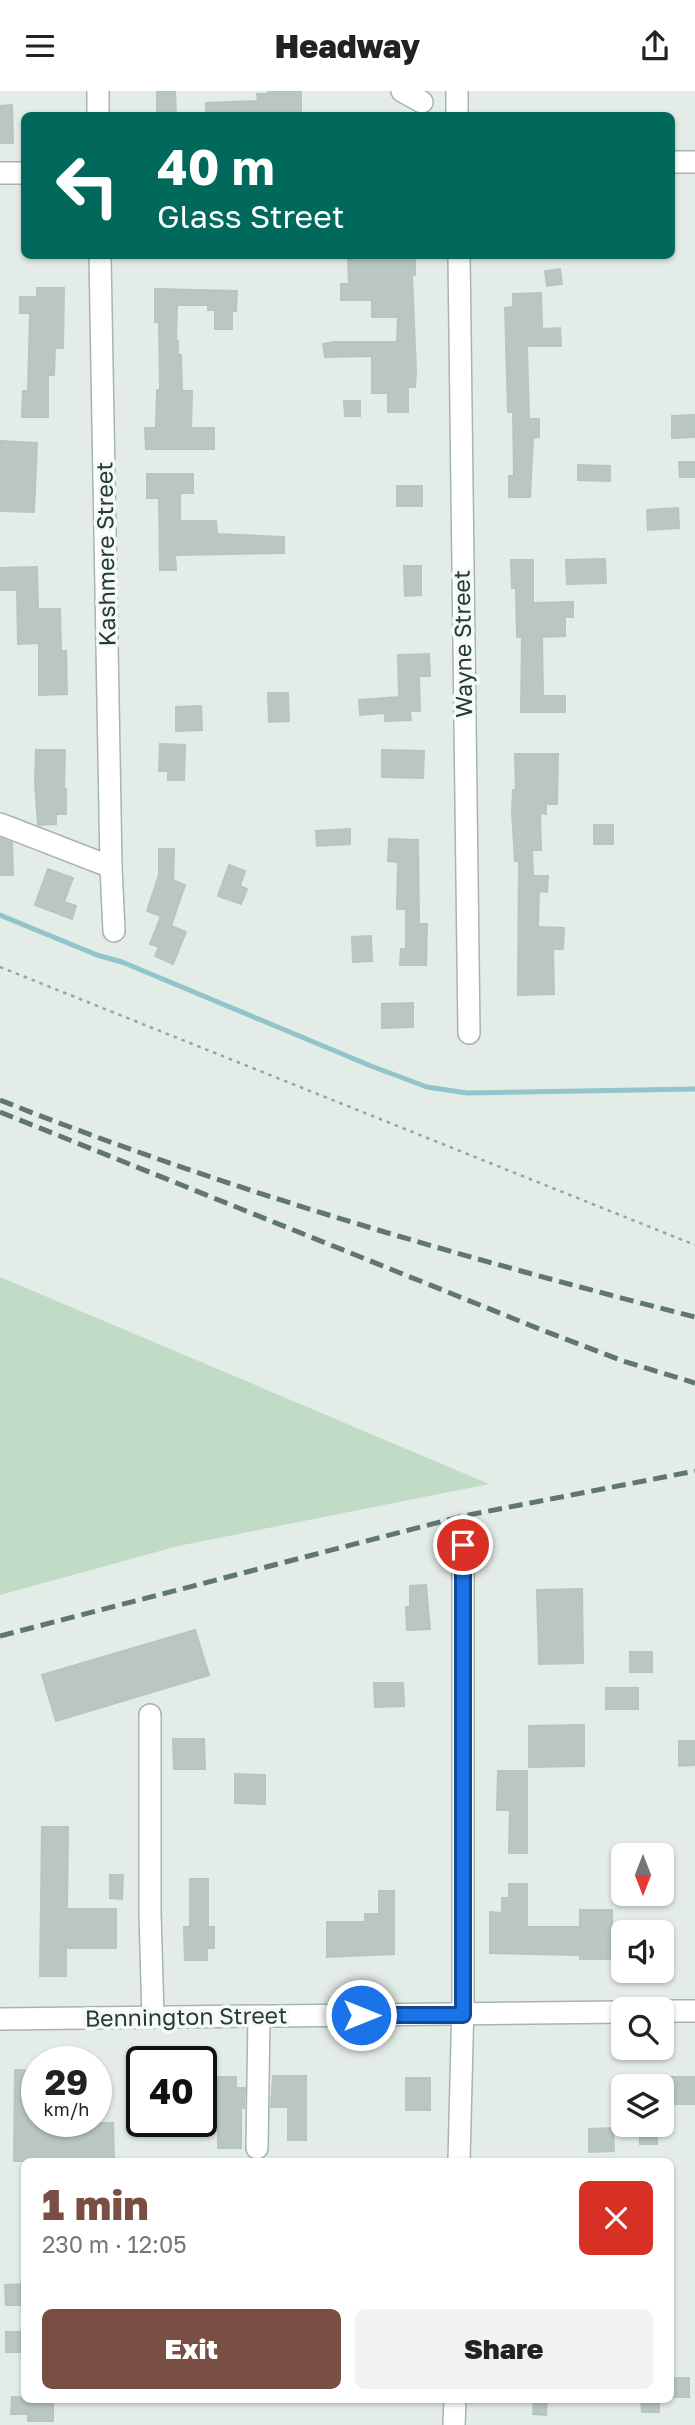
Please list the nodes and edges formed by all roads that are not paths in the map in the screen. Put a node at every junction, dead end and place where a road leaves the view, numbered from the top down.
1 (98, 91) edge
2 (402, 91) edge
3 (446, 102) edge
4 (98, 112) edge
5 (675, 162) edge
6 (695, 162) edge
7 (0, 173) edge
8 (21, 173) edge
9 (100, 259) edge
10 (459, 259) edge
11 (0, 824) edge
12 (111, 860) junction
13 (114, 931) dead end
14 (469, 1033) dead end
15 (463, 1545) dead end
16 (150, 1715) dead end
17 (674, 2011) edge
18 (695, 2011) edge
19 (611, 2012) edge
20 (463, 2015) junction
21 (259, 2016) junction
22 (153, 2017) junction
23 (0, 2019) edge
24 (257, 2148) dead end
25 (459, 2158) edge
26 (455, 2403) edge
27 (454, 2425) edge

1 - 4 street
2 - 3 street
5 - 6 street
7 - 8 street
9 - 12 street, Kashmere Street
10 - 14 street, Wayne Street
11 - 12 street
12 - 13 street, Kashmere Street
15 - 20 street
16 - 22 street
17 - 18 street
19 - 20 street, Bennington Street
20 - 21 street, Bennington Street
20 - 25 street
21 - 22 street, Bennington Street
21 - 24 street
22 - 23 street, Bennington Street
26 - 27 street

